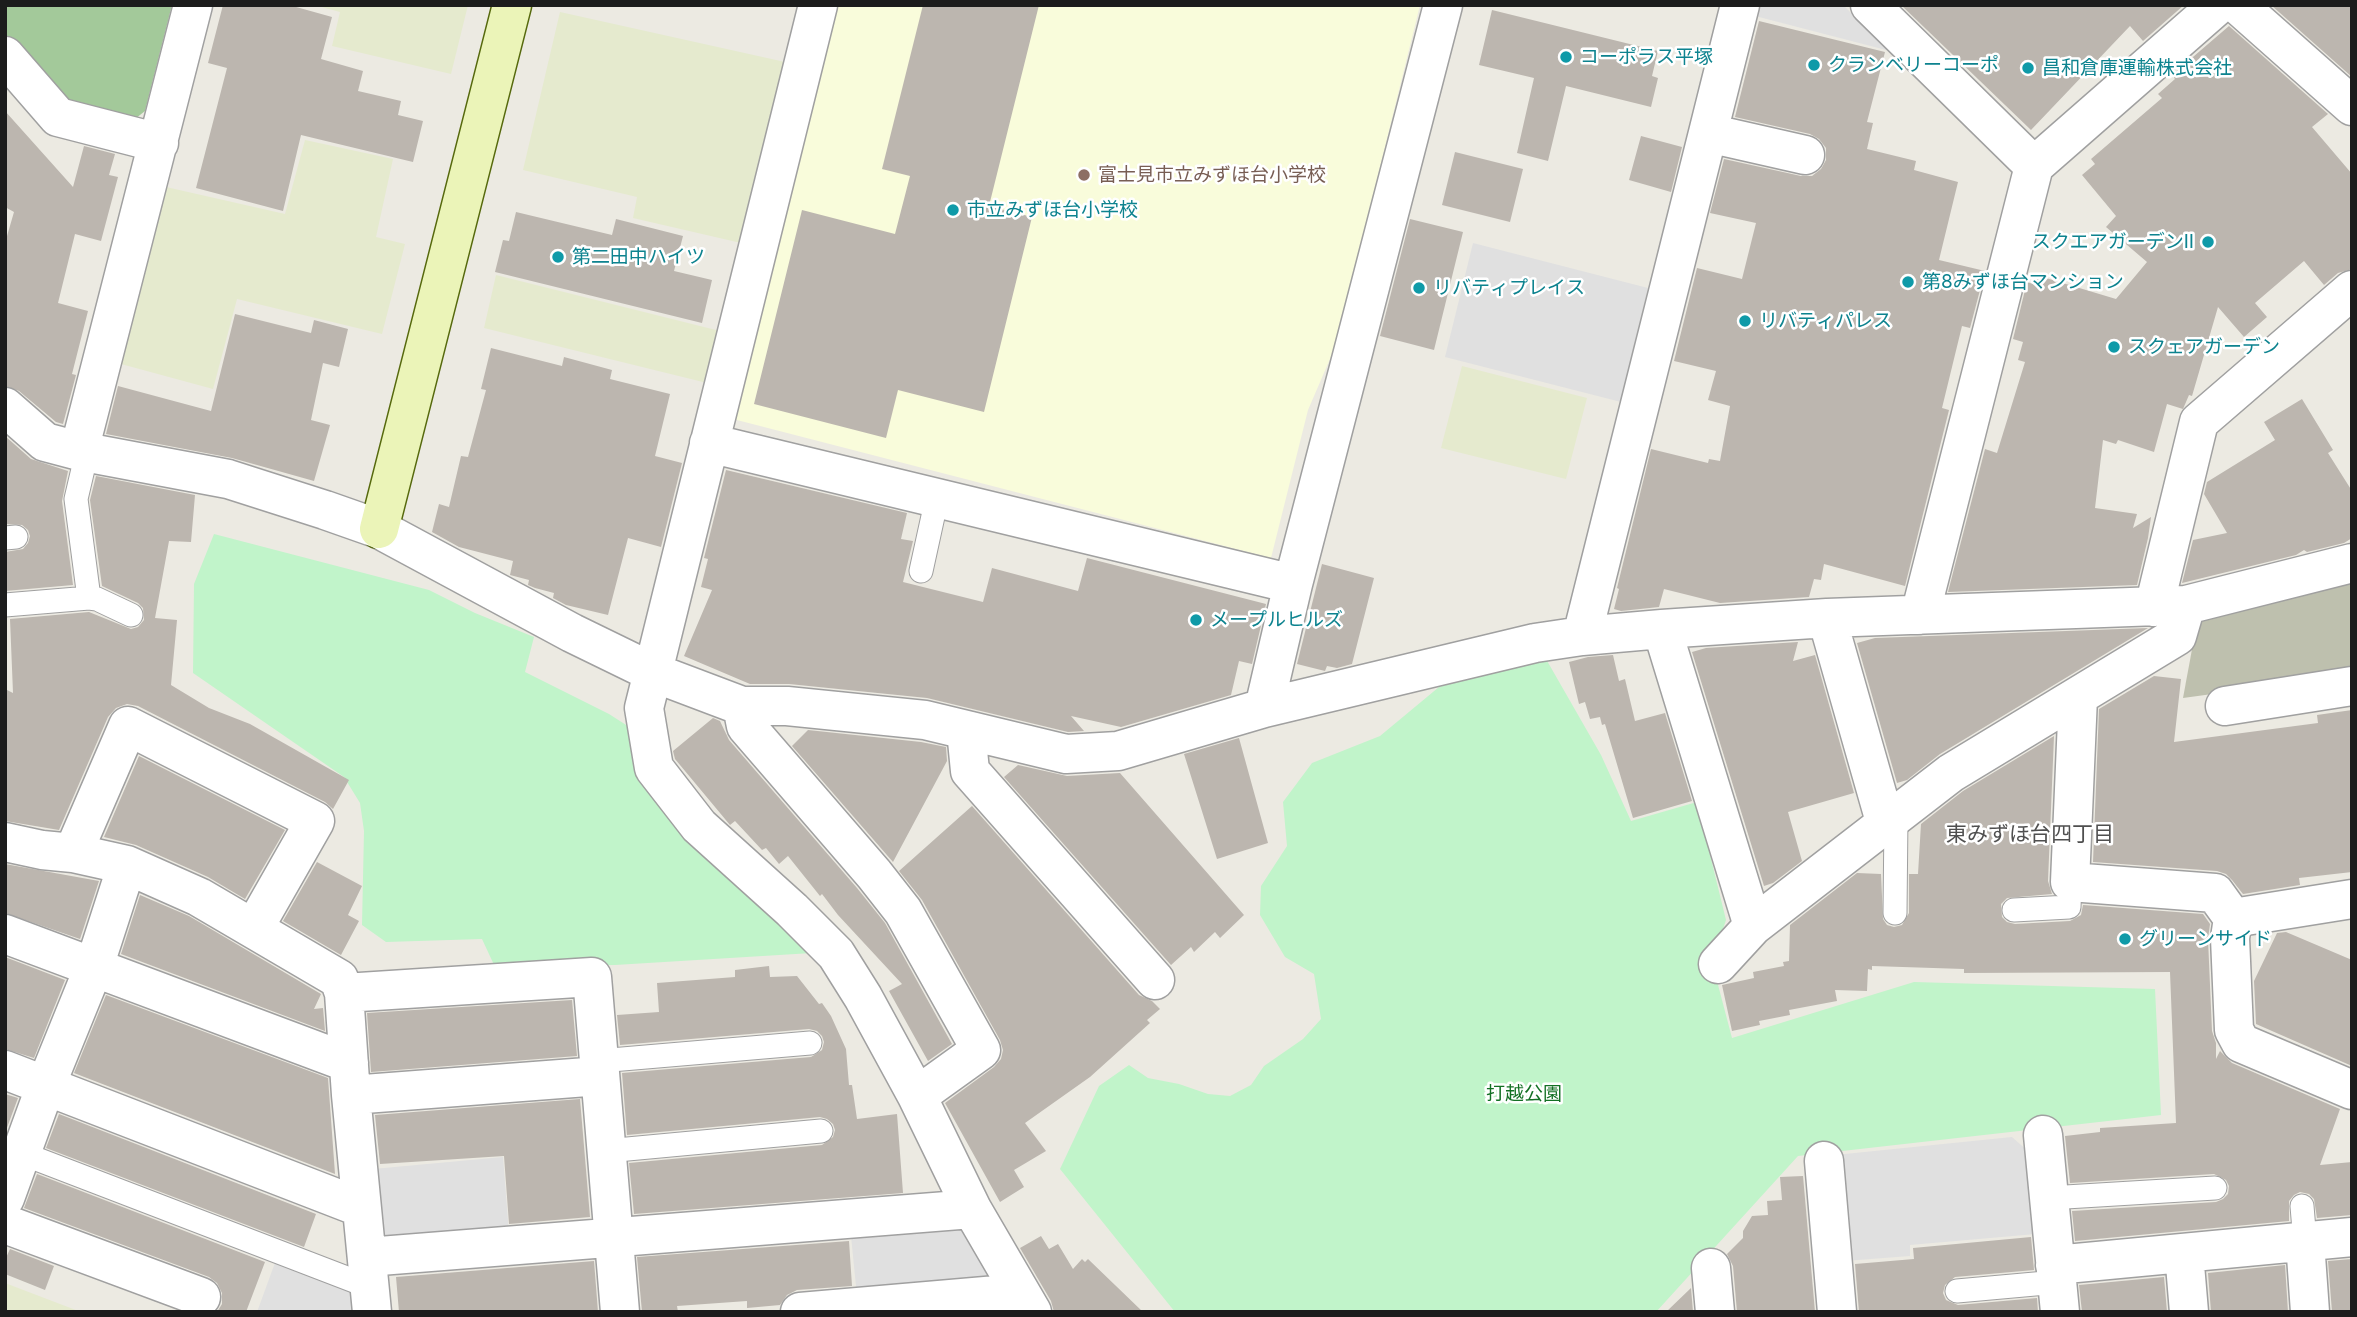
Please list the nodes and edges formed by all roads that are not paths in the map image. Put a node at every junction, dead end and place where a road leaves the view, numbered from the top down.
1 (193, 5) edge
2 (512, 5) edge
3 (818, 5) edge
4 (1443, 5) edge
5 (1740, 5) edge
6 (1870, 5) edge
7 (2218, 5) edge
8 (2238, 5) edge
9 (10, 71) edge
10 (2352, 106) edge
11 (1708, 133) junction
12 (159, 143) junction
13 (1805, 155) dead end
14 (2034, 166) junction
15 (2352, 290) edge
16 (5, 407) edge
17 (709, 443) junction
18 (83, 452) junction
19 (937, 498) junction
20 (379, 529) junction
21 (2352, 563) edge
22 (920, 571) dead end
23 (1293, 584) junction
24 (89, 598) junction
25 (5, 605) edge
26 (2170, 606) junction
27 (131, 615) dead end
28 (1920, 615) junction
29 (1827, 618) junction
30 (1662, 629) junction
31 (1583, 636) junction
32 (652, 672) junction
33 (2352, 687) edge
34 (2078, 697) junction
35 (742, 706) junction
36 (2225, 706) dead end
37 (1264, 708) junction
38 (966, 730) junction
39 (1891, 821) junction
40 (5, 842) edge
41 (73, 853) junction
42 (127, 865) junction
43 (2070, 882) junction
44 (2352, 900) edge
45 (2014, 910) dead end
46 (1895, 913) dead end
47 (2233, 918) junction
48 (1753, 926) junction
49 (254, 928) junction
50 (5, 933) edge
51 (1718, 964) dead end
52 (93, 967) junction
53 (1155, 980) dead end
54 (344, 993) junction
55 (810, 1043) dead end
56 (599, 1068) junction
57 (5, 1070) edge
58 (350, 1079) junction
59 (46, 1086) junction
60 (2352, 1090) edge
61 (917, 1096) junction
62 (821, 1131) dead end
63 (2043, 1135) dead end
64 (606, 1151) junction
65 (21, 1153) junction
66 (1824, 1161) dead end
67 (2215, 1188) dead end
68 (5, 1198) edge
69 (2049, 1198) junction
70 (362, 1208) junction
71 (972, 1209) junction
72 (5, 1224) edge
73 (2303, 1224) junction
74 (2352, 1237) edge
75 (614, 1238) junction
76 (2184, 1253) junction
77 (1711, 1268) dead end
78 (370, 1286) edge
79 (2057, 1286) edge
80 (1957, 1291) dead end
81 (201, 1297) dead end
82 (1026, 1302) edge
83 (915, 1307) edge
84 (620, 1312) edge
85 (800, 1312) edge
86 (1715, 1312) edge
87 (1837, 1312) edge
88 (2189, 1312) edge
89 (2310, 1312) edge

1 - 12 street
2 - 20 street
3 - 17 street
4 - 23 street
5 - 11 street
6 - 14 street
7 - 14 street
8 - 10 street
9 - 12 street
11 - 13 street
11 - 31 street
12 - 18 street
14 - 28 street
15 - 26 street
16 - 18 street
17 - 19 street
17 - 32 street
18 - 20 street
18 - 24 lane
19 - 22 lane
19 - 23 street
20 - 32 street
21 - 26 street
23 - 37 street
24 - 25 lane
24 - 27 lane
26 - 28 street
26 - 34 street
28 - 29 street
29 - 30 street
29 - 39 street
30 - 31 street
30 - 48 street
31 - 37 street
32 - 35 street
32 - 61 street
33 - 36 street
34 - 39 street
34 - 43 street
35 - 38 street
35 - 61 street
37 - 38 street
38 - 53 street
39 - 46 lane
39 - 48 street
40 - 41 street
41 - 42 street
41 - 49 street
42 - 49 street
42 - 52 street
43 - 45 lane
43 - 47 street
44 - 47 street
47 - 60 street
48 - 51 street
49 - 54 street
50 - 52 street
52 - 58 street
52 - 59 street
54 - 56 street
54 - 58 street
55 - 56 lane
56 - 58 street
56 - 64 street
57 - 59 street
58 - 70 street
59 - 65 street
59 - 70 street
61 - 71 street
62 - 64 lane
63 - 69 street
64 - 75 street
65 - 68 street
65 - 78 lane
66 - 87 street
67 - 69 lane
69 - 79 street
70 - 78 street
71 - 75 street
71 - 82 street
72 - 81 street
73 - 74 street
73 - 76 street
73 - 89 street
75 - 78 street
75 - 84 street
76 - 79 street
76 - 88 street
77 - 86 street
79 - 80 lane
82 - 83 street
83 - 85 street

